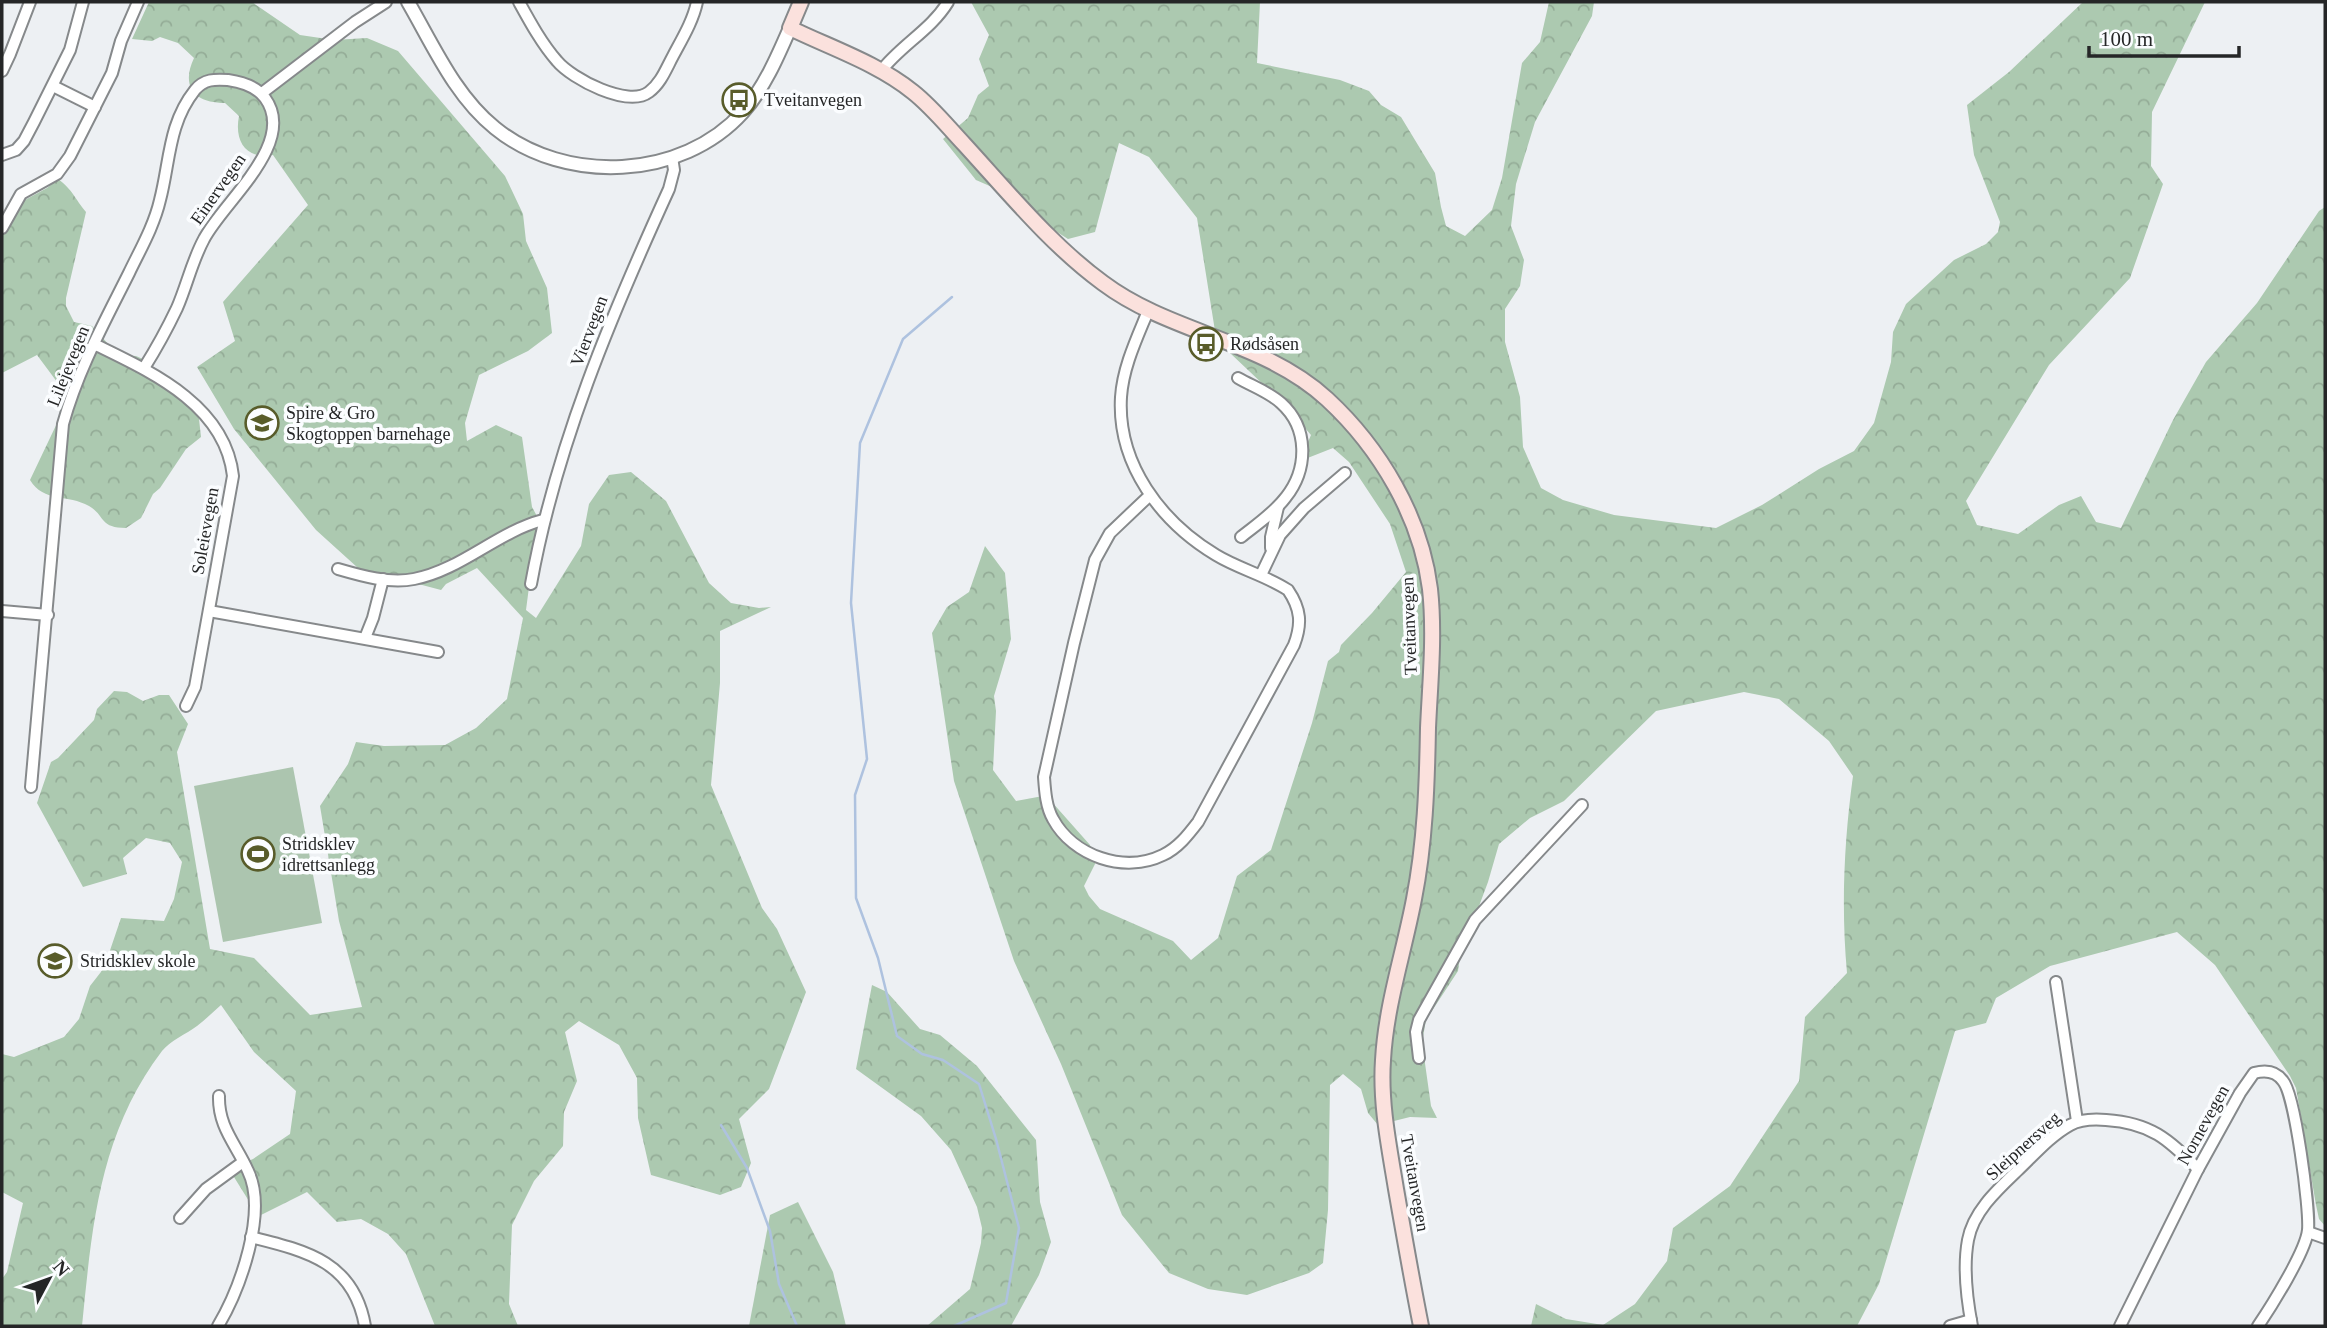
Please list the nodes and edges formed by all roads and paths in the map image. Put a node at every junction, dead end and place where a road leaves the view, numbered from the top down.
1 (30, 2) edge
2 (83, 2) edge
3 (138, 2) edge
4 (386, 2) edge
5 (408, 2) edge
6 (519, 2) edge
7 (697, 2) edge
8 (801, 2) edge
9 (948, 2) edge
10 (790, 28) junction
11 (2, 68) edge
12 (881, 71) junction
13 (53, 86) junction
14 (262, 93) junction
15 (95, 107) junction
16 (2, 155) edge
17 (672, 158) junction
18 (2, 229) edge
19 (1148, 310) junction
20 (94, 344) junction
21 (144, 369) junction
22 (1238, 378) dead end
23 (1345, 473) dead end
24 (1150, 495) junction
25 (1278, 507) junction
26 (543, 520) junction
27 (1241, 537) dead end
28 (1272, 551) junction
29 (338, 569) dead end
30 (1261, 575) junction
31 (383, 579) junction
32 (531, 584) dead end
33 (2, 611) edge
34 (209, 611) junction
35 (48, 615) junction
36 (365, 638) junction
37 (439, 652) dead end
38 (186, 706) dead end
39 (32, 787) dead end
40 (1582, 806) dead end
41 (2056, 982) dead end
42 (1419, 1058) dead end
43 (219, 1096) dead end
44 (2077, 1121) junction
45 (243, 1162) junction
46 (2198, 1169) junction
47 (180, 1218) dead end
48 (2308, 1232) junction
49 (251, 1237) junction
50 (2325, 1238) edge
51 (1972, 1323) edge
52 (218, 1326) edge
53 (365, 1326) edge
54 (1421, 1326) edge
55 (1950, 1326) edge
56 (2120, 1326) edge
57 (2258, 1326) edge

1 - 11 street
2 - 13 street
3 - 15 street
4 - 14 street
5 - 17 street
6 - 7 street
8 - 10 main road
9 - 12 street
10 - 12 main road, Tveitanvegen
10 - 17 street
12 - 19 main road, Tveitanvegen
13 - 15 street
13 - 16 street
14 - 20 street, Lilejevegen
14 - 21 street, Einervegen
15 - 18 street
17 - 26 street, Viervegen
19 - 24 street
19 - 54 main road, Tveitanvegen
20 - 21 street, Soleievegen
20 - 35 street, Lilejevegen
21 - 34 street, Soleievegen
22 - 25 street
23 - 28 street
24 - 30 street
24 - 30 street
25 - 27 street
25 - 28 street
26 - 31 street
26 - 32 street, Viervegen
28 - 30 street
29 - 31 street
31 - 36 street
33 - 35 street
34 - 36 street
34 - 38 street, Soleievegen
35 - 39 street, Lilejevegen
36 - 37 street
40 - 42 street
41 - 44 street
43 - 45 street
44 - 46 street, Sleipnersveg
44 - 51 street, Sleipnersveg
45 - 47 street
45 - 49 street
46 - 48 street, Nornevegen
46 - 56 street, Nornevegen
48 - 50 street
48 - 57 street
49 - 52 street
49 - 53 street
51 - 55 street

